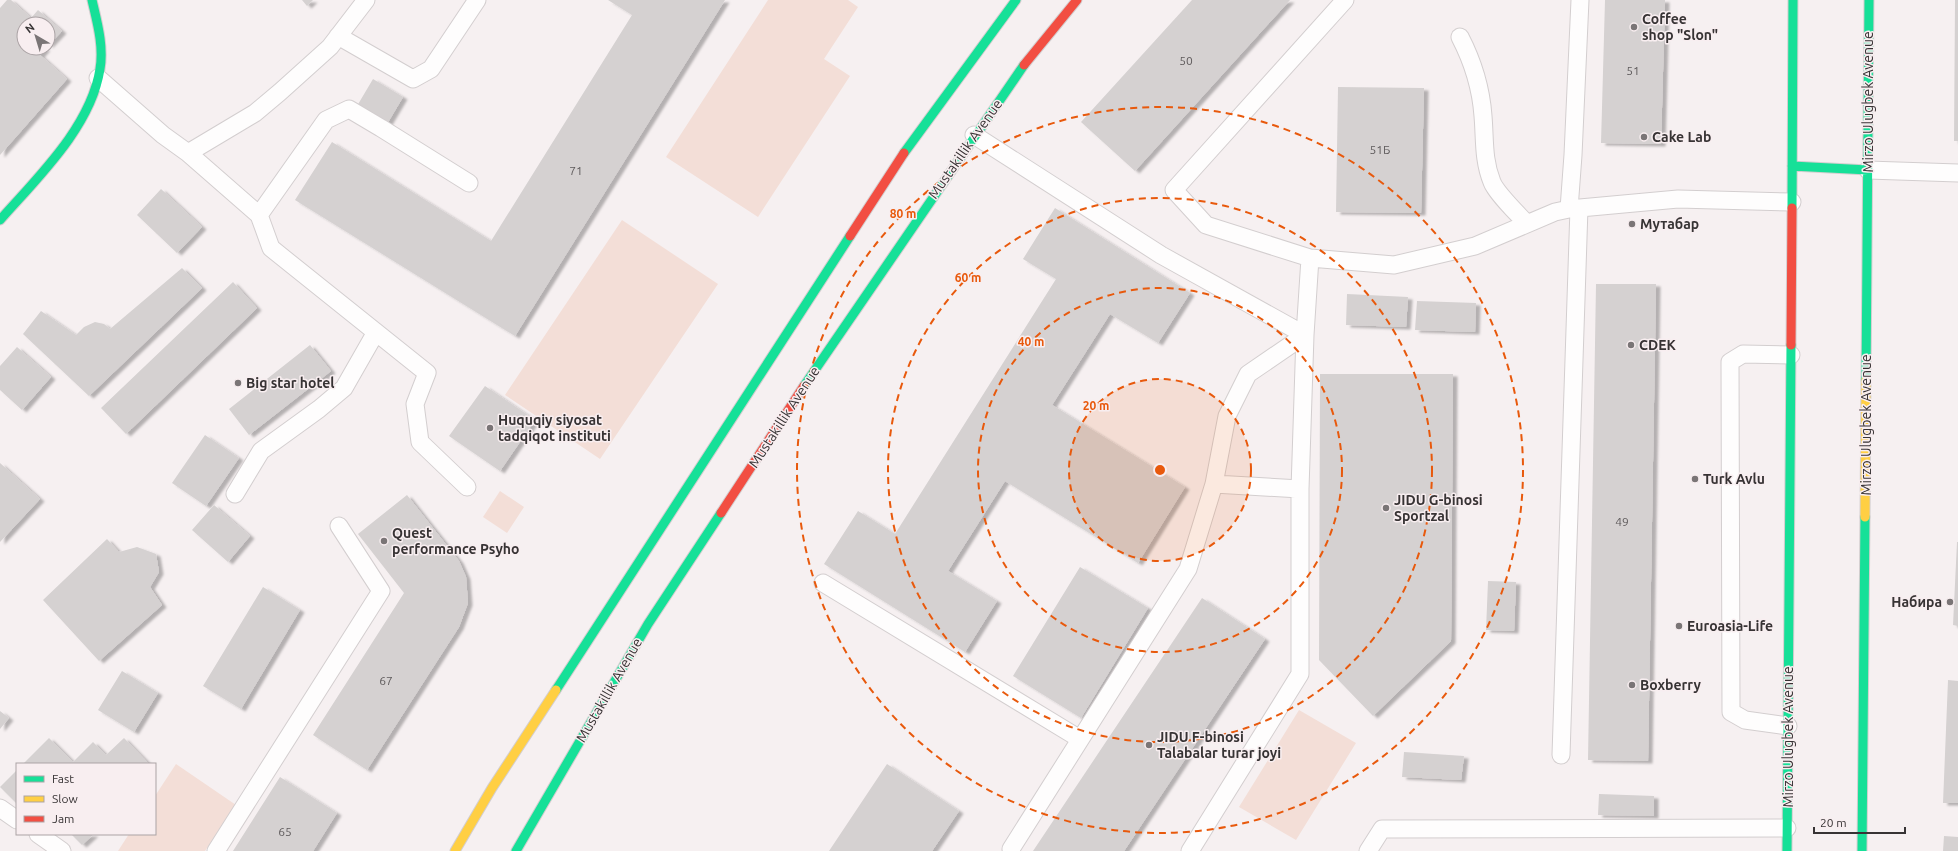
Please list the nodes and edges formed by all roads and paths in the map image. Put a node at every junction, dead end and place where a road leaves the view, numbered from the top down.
1 (92, 0) edge
2 (366, 0) edge
3 (477, 0) edge
4 (1016, 0) edge
5 (1077, 0) edge
6 (1345, 0) edge
7 (1580, 0) edge
8 (1793, 0) edge
9 (1869, 0) edge
10 (338, 36) junction
11 (1460, 37) dead end
12 (98, 78) junction
13 (974, 135) junction
14 (188, 153) junction
15 (1792, 166) junction
16 (1868, 170) junction
17 (1958, 173) edge
18 (469, 183) dead end
19 (1792, 202) junction
20 (1574, 208) junction
21 (259, 215) junction
22 (0, 220) edge
23 (1527, 224) junction
24 (1310, 258) junction
25 (376, 332) junction
26 (1304, 335) junction
27 (1791, 355) junction
28 (1214, 484) junction
29 (467, 487) dead end
30 (1300, 490) junction
31 (235, 494) dead end
32 (339, 526) dead end
33 (823, 582) dead end
34 (1788, 726) junction
35 (1080, 739) junction
36 (1562, 755) dead end
37 (0, 808) edge
38 (16, 819) edge
39 (1787, 828) junction
40 (39, 835) edge
41 (1011, 848) dead end
42 (62, 851) edge
43 (216, 851) edge
44 (455, 851) edge
45 (516, 851) edge
46 (1190, 851) edge
47 (1368, 851) edge
48 (1787, 851) edge
49 (1862, 851) edge

1 - 12 main road
2 - 10 lane
3 - 10 lane
4 - 44 main road
5 - 13 main road, Mustakillik Avenue
6 - 24 lane
7 - 20 lane
8 - 15 main road, Mirzo Ulugbek Avenue
9 - 16 main road, Mirzo Ulugbek Avenue
10 - 14 lane
11 - 23 lane
12 - 14 lane
12 - 22 main road
13 - 26 lane
13 - 45 main road, Mustakillik Avenue
14 - 21 lane
15 - 16 main road
15 - 19 main road, Mirzo Ulugbek Avenue
16 - 17 lane
16 - 49 main road, Mirzo Ulugbek Avenue
18 - 21 lane
19 - 20 lane
19 - 27 main road, Mirzo Ulugbek Avenue
20 - 23 lane
20 - 36 lane
21 - 25 lane
23 - 24 lane
24 - 26 lane
25 - 29 lane
25 - 31 lane
26 - 28 lane
26 - 30 lane
27 - 34 main road, Mirzo Ulugbek Avenue
27 - 34 lane
28 - 30 lane
28 - 35 lane
30 - 46 lane
32 - 43 lane
33 - 35 lane
34 - 39 main road, Mirzo Ulugbek Avenue
35 - 41 lane
37 - 38 lane
39 - 47 lane
39 - 48 main road, Mirzo Ulugbek Avenue
40 - 42 lane

